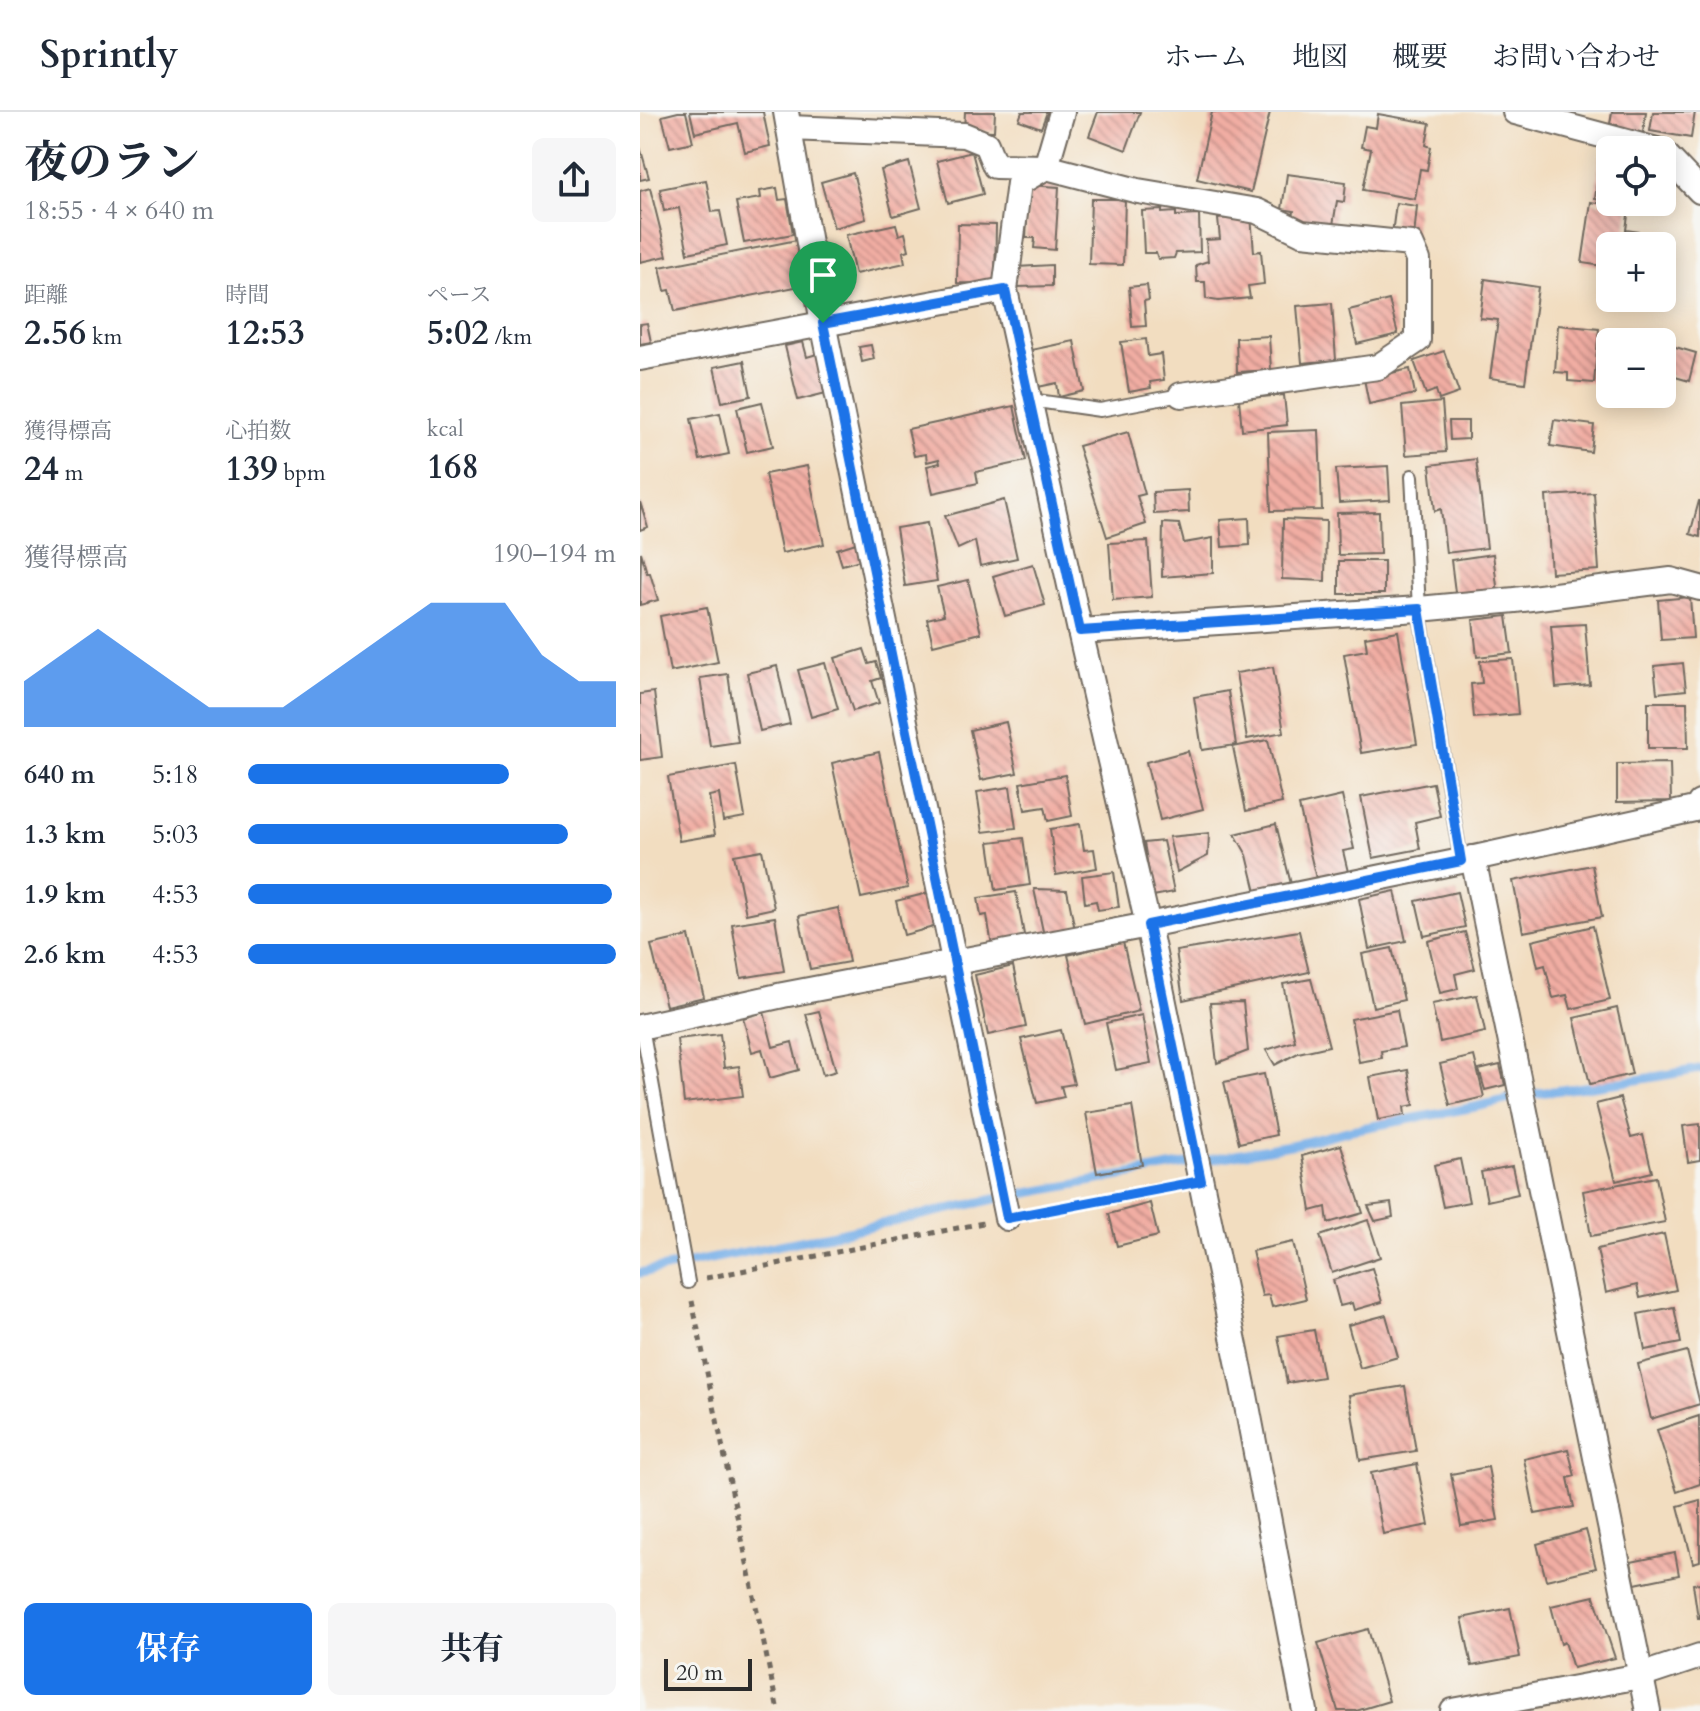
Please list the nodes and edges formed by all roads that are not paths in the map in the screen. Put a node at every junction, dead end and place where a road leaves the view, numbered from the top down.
1 (1062, 112) edge
2 (1515, 112) edge
3 (787, 120) edge
4 (1604, 136) edge
5 (1046, 167) junction
6 (1676, 168) edge
7 (1700, 191) edge
8 (1005, 290) junction
9 (823, 323) junction
10 (640, 358) edge
11 (1181, 395) joint
12 (1030, 400) junction
13 (1412, 476) dead end
14 (1700, 588) edge
15 (1419, 609) junction
16 (1080, 631) junction
17 (1700, 807) edge
18 (1467, 860) junction
19 (1148, 925) junction
20 (955, 964) junction
21 (641, 1025) edge
22 (1007, 1218) road end
23 (688, 1282) road end
24 (1700, 1656) edge
25 (1640, 1676) junction
26 (1305, 1711) edge
27 (1453, 1711) edge
28 (1648, 1711) edge

1 - 5 street
2 - 4 street
3 - 5 street
3 - 9 street
5 - 8 street
5 - 11 street
6 - 7 street
8 - 9 street
8 - 12 street
9 - 10 street
9 - 20 street
11 - 12 lane
12 - 16 street
13 - 15 lane
14 - 15 street
15 - 16 street
15 - 18 lane
16 - 19 street
17 - 18 street
18 - 19 street
18 - 25 street
19 - 20 street
19 - 26 street
20 - 21 street
20 - 22 street
21 - 23 lane
24 - 25 street
25 - 27 street
25 - 28 street

